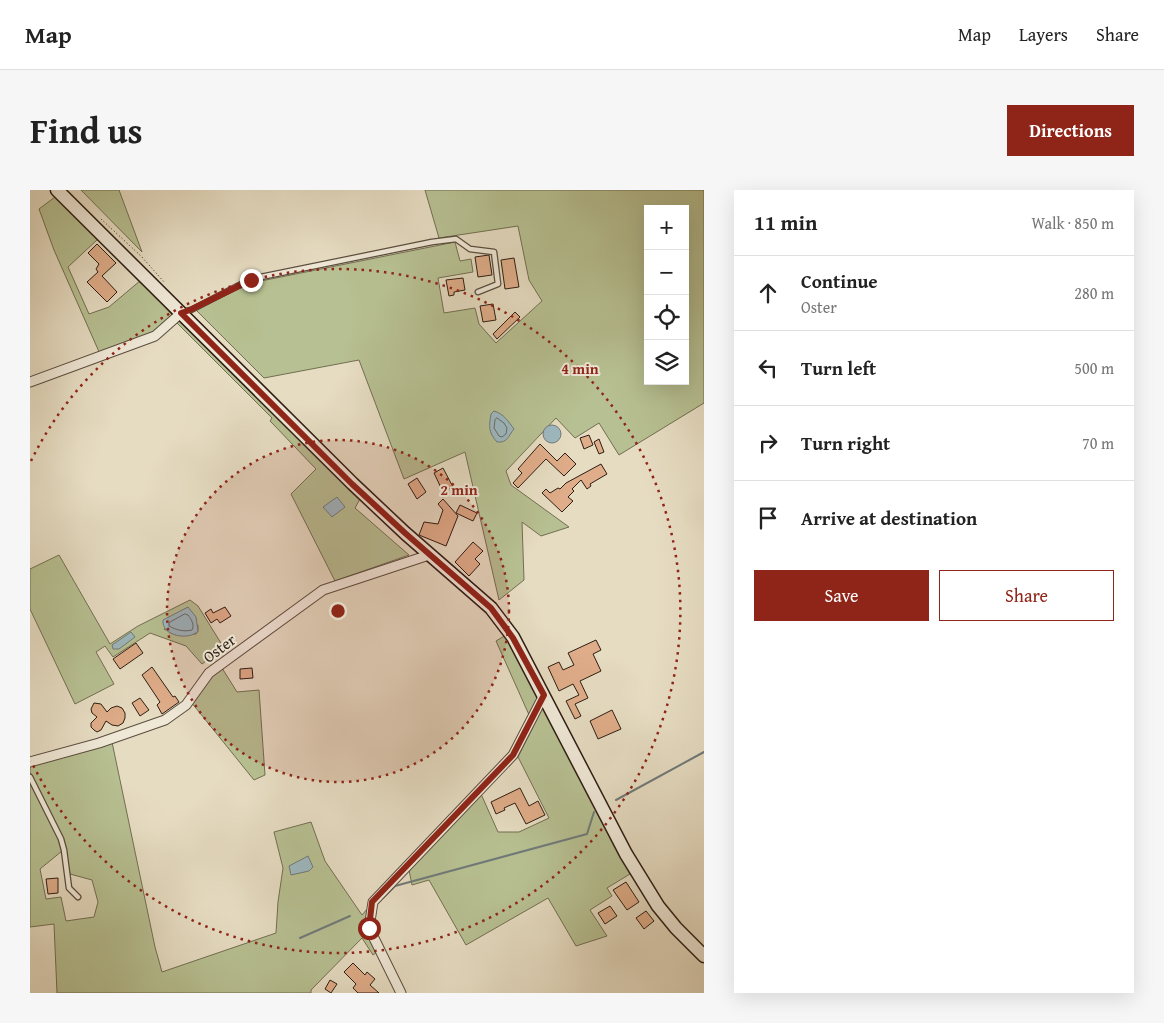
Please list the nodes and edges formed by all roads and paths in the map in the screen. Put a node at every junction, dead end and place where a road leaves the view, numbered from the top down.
1 (57, 190) edge
2 (478, 292) dead end
3 (181, 313) junction
4 (30, 382) edge
5 (429, 555) junction
6 (544, 695) junction
7 (30, 762) edge
8 (30, 777) edge
9 (78, 897) dead end
10 (704, 956) edge
11 (401, 993) edge

1 - 3 main road
2 - 3 lane
3 - 4 street
3 - 5 main road
5 - 6 main road
5 - 7 street, Oster
6 - 10 main road
6 - 11 street
8 - 9 lane

